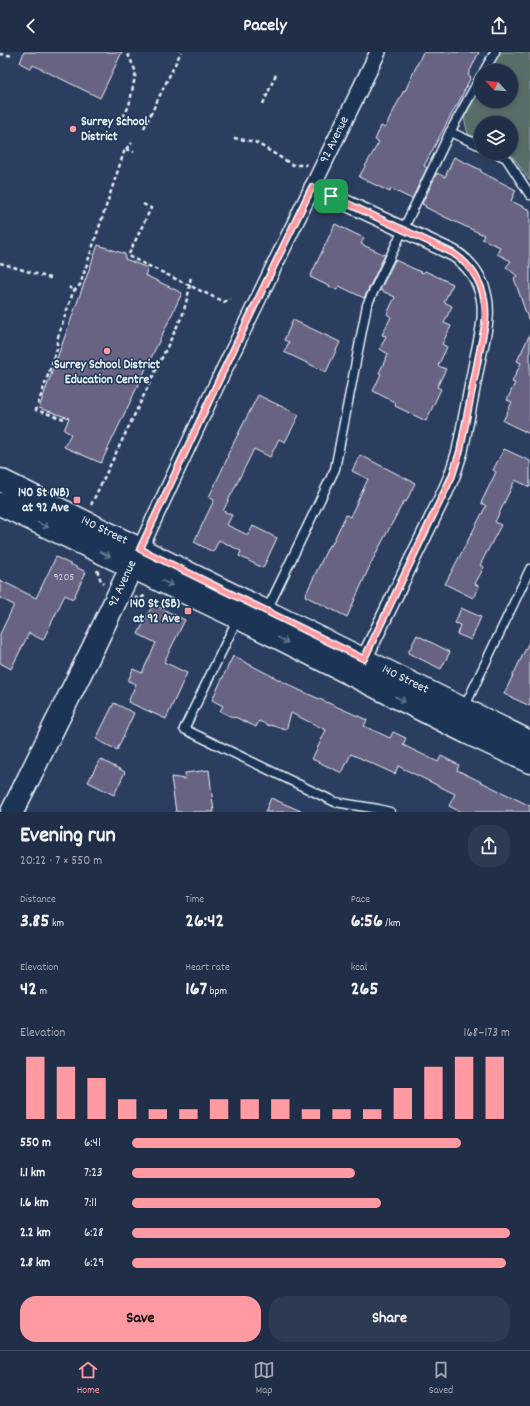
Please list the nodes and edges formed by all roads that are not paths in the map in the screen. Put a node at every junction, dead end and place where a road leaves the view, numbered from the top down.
1 (378, 52) edge
2 (495, 52) edge
3 (488, 64) edge
4 (474, 89) edge
5 (450, 132) junction
6 (474, 143) edge
7 (507, 160) edge
8 (312, 187) junction
9 (530, 195) edge
10 (404, 229) junction
11 (0, 480) edge
12 (0, 504) edge
13 (136, 558) junction
14 (530, 569) edge
15 (266, 611) junction
16 (238, 618) junction
17 (364, 659) junction
18 (464, 708) junction
19 (468, 733) junction
20 (530, 742) edge
21 (530, 754) edge
22 (530, 762) edge
23 (12, 812) edge
24 (390, 812) edge

1 - 8 street, 92 Avenue
2 - 3 lane
4 - 5 lane
5 - 6 lane
5 - 10 lane
7 - 9 lane
8 - 10 street
8 - 13 street, 92 Avenue
10 - 15 lane
10 - 17 street
11 - 13 main road, 140 Street
12 -> 13 main road, 140 Street
13 - 15 main road, 140 Street
13 -> 16 main road, 140 Street
13 - 23 main road, 92 Avenue
14 - 18 lane
15 - 17 main road, 140 Street
16 -> 19 main road, 140 Street
16 - 24 lane
17 - 18 main road, 140 Street
18 - 20 main road, 140 Street
19 - 21 main road
19 - 22 main road, 140 Street

